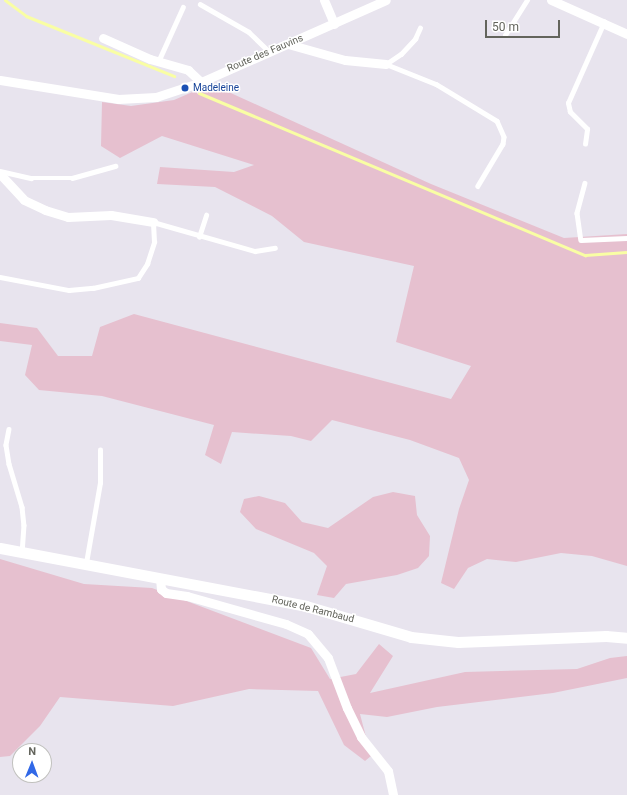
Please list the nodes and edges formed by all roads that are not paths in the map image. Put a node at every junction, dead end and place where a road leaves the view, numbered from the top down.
1 (324, 0) edge
2 (386, 0) edge
3 (528, 0) edge
4 (551, 0) edge
5 (200, 4) dead end
6 (183, 7) dead end
7 (604, 22) junction
8 (334, 24) junction
9 (420, 28) dead end
10 (627, 34) edge
11 (505, 35) dead end
12 (102, 38) dead end
13 (288, 44) junction
14 (269, 51) junction
15 (158, 62) junction
16 (386, 64) junction
17 (0, 80) edge
18 (200, 82) junction
19 (585, 144) dead end
20 (115, 166) dead end
21 (0, 173) edge
22 (585, 184) dead end
23 (478, 186) dead end
24 (206, 215) dead end
25 (153, 222) junction
26 (200, 236) junction
27 (627, 238) edge
28 (275, 248) dead end
29 (0, 277) edge
30 (9, 429) dead end
31 (100, 450) dead end
32 (0, 548) edge
33 (22, 552) junction
34 (86, 565) junction
35 (160, 578) junction
36 (627, 638) edge
37 (393, 795) edge

1 - 8 street
2 - 8 street, Route des Fauvins
3 - 11 lane
4 - 7 street
5 - 14 lane
6 - 15 lane
7 - 10 street
7 - 19 lane
8 - 13 street, Route des Fauvins
9 - 16 lane
12 - 15 street
13 - 14 street, Route des Fauvins
13 - 16 street
14 - 18 street, Route des Fauvins
15 - 18 street
16 - 23 lane
17 - 18 street, Route des Fauvins
20 - 21 lane
21 - 25 street
22 - 27 lane
24 - 26 lane
25 - 26 lane
25 - 29 lane
26 - 28 lane
30 - 33 lane
31 - 34 lane
32 - 33 street, Route de Rambaud
33 - 34 street, Route de Rambaud
34 - 35 street, Route de Rambaud
35 - 36 street, Route de Rambaud
35 - 37 street

